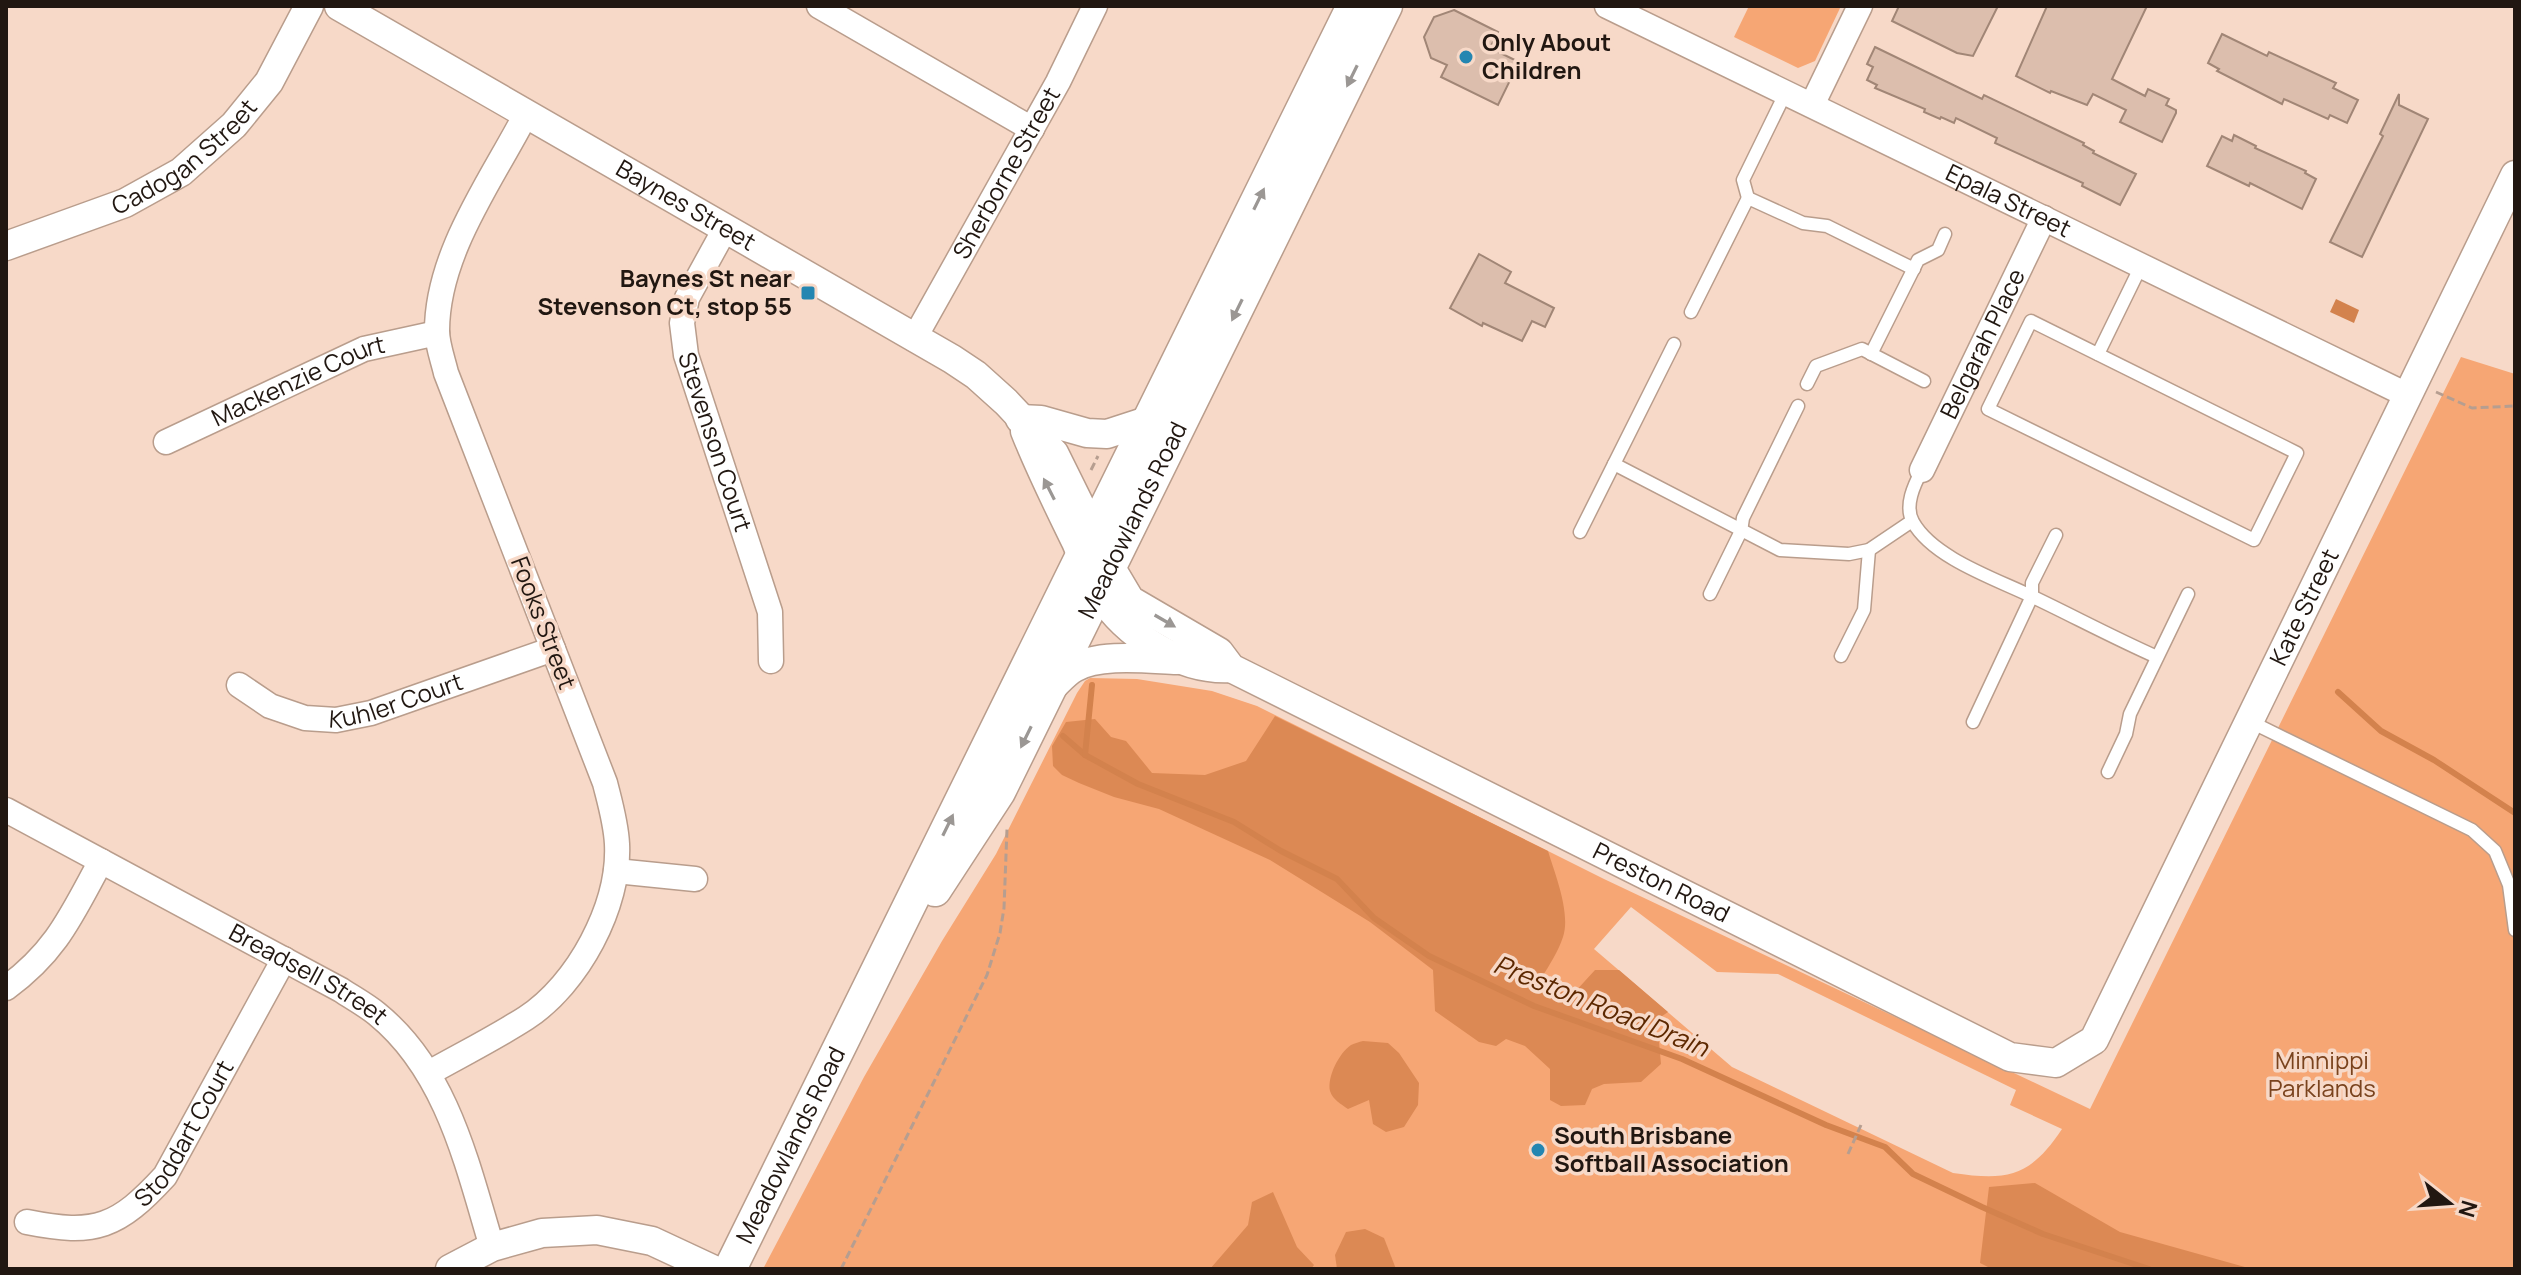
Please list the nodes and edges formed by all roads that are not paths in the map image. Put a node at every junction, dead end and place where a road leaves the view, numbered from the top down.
1 (309, 6) edge
2 (339, 6) edge
3 (1095, 6) edge
4 (1353, 6) edge
5 (1386, 6) edge
6 (1607, 6) edge
7 (1860, 6) edge
8 (825, 8) edge
9 (1786, 92) junction
10 (1812, 105) junction
11 (526, 114) junction
12 (1032, 129) junction
13 (2515, 175) edge
14 (1748, 198) junction
15 (2044, 218) junction
16 (725, 229) junction
17 (1945, 234) dead end
18 (6, 246) edge
19 (2141, 266) junction
20 (1914, 269) junction
21 (1691, 312) dead end
22 (437, 333) junction
23 (914, 339) junction
24 (1674, 344) dead end
25 (1871, 354) junction
26 (2098, 354) junction
27 (1924, 381) dead end
28 (1807, 384) dead end
29 (2411, 389) junction
30 (1798, 406) dead end
31 (1020, 419) junction
32 (1150, 420) junction
33 (166, 442) dead end
34 (1614, 464) junction
35 (1922, 470) joint
36 (1912, 521) junction
37 (1741, 531) junction
38 (1580, 532) dead end
39 (2056, 535) dead end
40 (1869, 550) junction
41 (1097, 562) junction
42 (1710, 594) dead end
43 (2188, 594) dead end
44 (2032, 596) junction
45 (553, 649) junction
46 (1841, 656) dead end
47 (2157, 657) junction
48 (1178, 660) junction
49 (771, 661) dead end
50 (1231, 668) junction
51 (239, 685) dead end
52 (1050, 689) junction
53 (2249, 721) junction
54 (1973, 722) dead end
55 (2108, 772) dead end
56 (6, 810) edge
57 (101, 861) junction
58 (616, 871) junction
59 (695, 879) dead end
60 (2515, 930) edge
61 (284, 959) junction
62 (6, 988) edge
63 (851, 1020) junction
64 (2094, 1040) joint
65 (429, 1073) junction
66 (27, 1222) dead end
67 (492, 1247) junction
68 (450, 1269) edge
69 (712, 1269) edge
70 (730, 1269) edge

1 - 18 street, Cadogan Street
2 - 11 street, Baynes Street
3 - 12 street, Sherborne Street
32 -> 4 main road, Meadowlands Road
5 -> 41 main road, Meadowlands Road
6 - 9 street, Epala Street
7 - 10 street
8 - 12 street
9 - 10 street, Epala Street
9 - 14 lane
10 - 15 street, Epala Street
11 - 16 street, Baynes Street
11 - 22 street, Fooks Street
12 - 23 street, Sherborne Street
13 - 29 street, Kate Street
14 - 20 lane
14 - 21 lane
15 - 19 street, Epala Street
15 - 35 street, Belgarah Place
16 - 23 street, Baynes Street
16 - 49 street, Stevenson Court
17 - 20 lane
19 - 26 lane
19 - 29 street, Epala Street
20 - 25 lane
22 - 33 street, Mackenzie Court
22 - 45 street, Fooks Street
23 - 31 street, Baynes Street
24 - 34 lane
25 - 27 lane
25 - 28 lane
26 - 26 lane
29 - 53 street, Kate Street
30 - 37 lane
31 - 32 street
31 - 41 street, Baynes Street
32 - 41 main road, Meadowlands Road
34 - 37 lane
34 - 38 lane
35 - 36 lane
36 - 40 lane
36 - 44 lane
37 - 40 lane
37 - 42 lane
39 - 44 lane
40 - 46 lane
41 - 48 street, Preston Road
41 -> 50 street, Preston Road
41 - 52 main road, Meadowlands Road
63 -> 41 main road, Meadowlands Road
43 - 47 lane
44 - 47 lane
44 - 54 lane
45 - 51 street, Kuhler Court
45 - 58 street, Fooks Street
47 - 55 lane
48 - 50 street, Preston Road
48 - 52 street
50 - 64 street, Preston Road
52 -> 63 main road, Meadowlands Road
53 - 60 lane
53 - 64 street, Kate Street
56 - 57 street, Breadsell Street
57 - 61 street, Breadsell Street
57 - 62 street
58 - 59 street
58 - 65 street, Fooks Street
61 - 65 street, Breadsell Street
61 - 66 street, Stoddart Court
63 - 70 main road, Meadowlands Road
65 - 67 street, Breadsell Street
67 - 68 street
67 - 69 street

